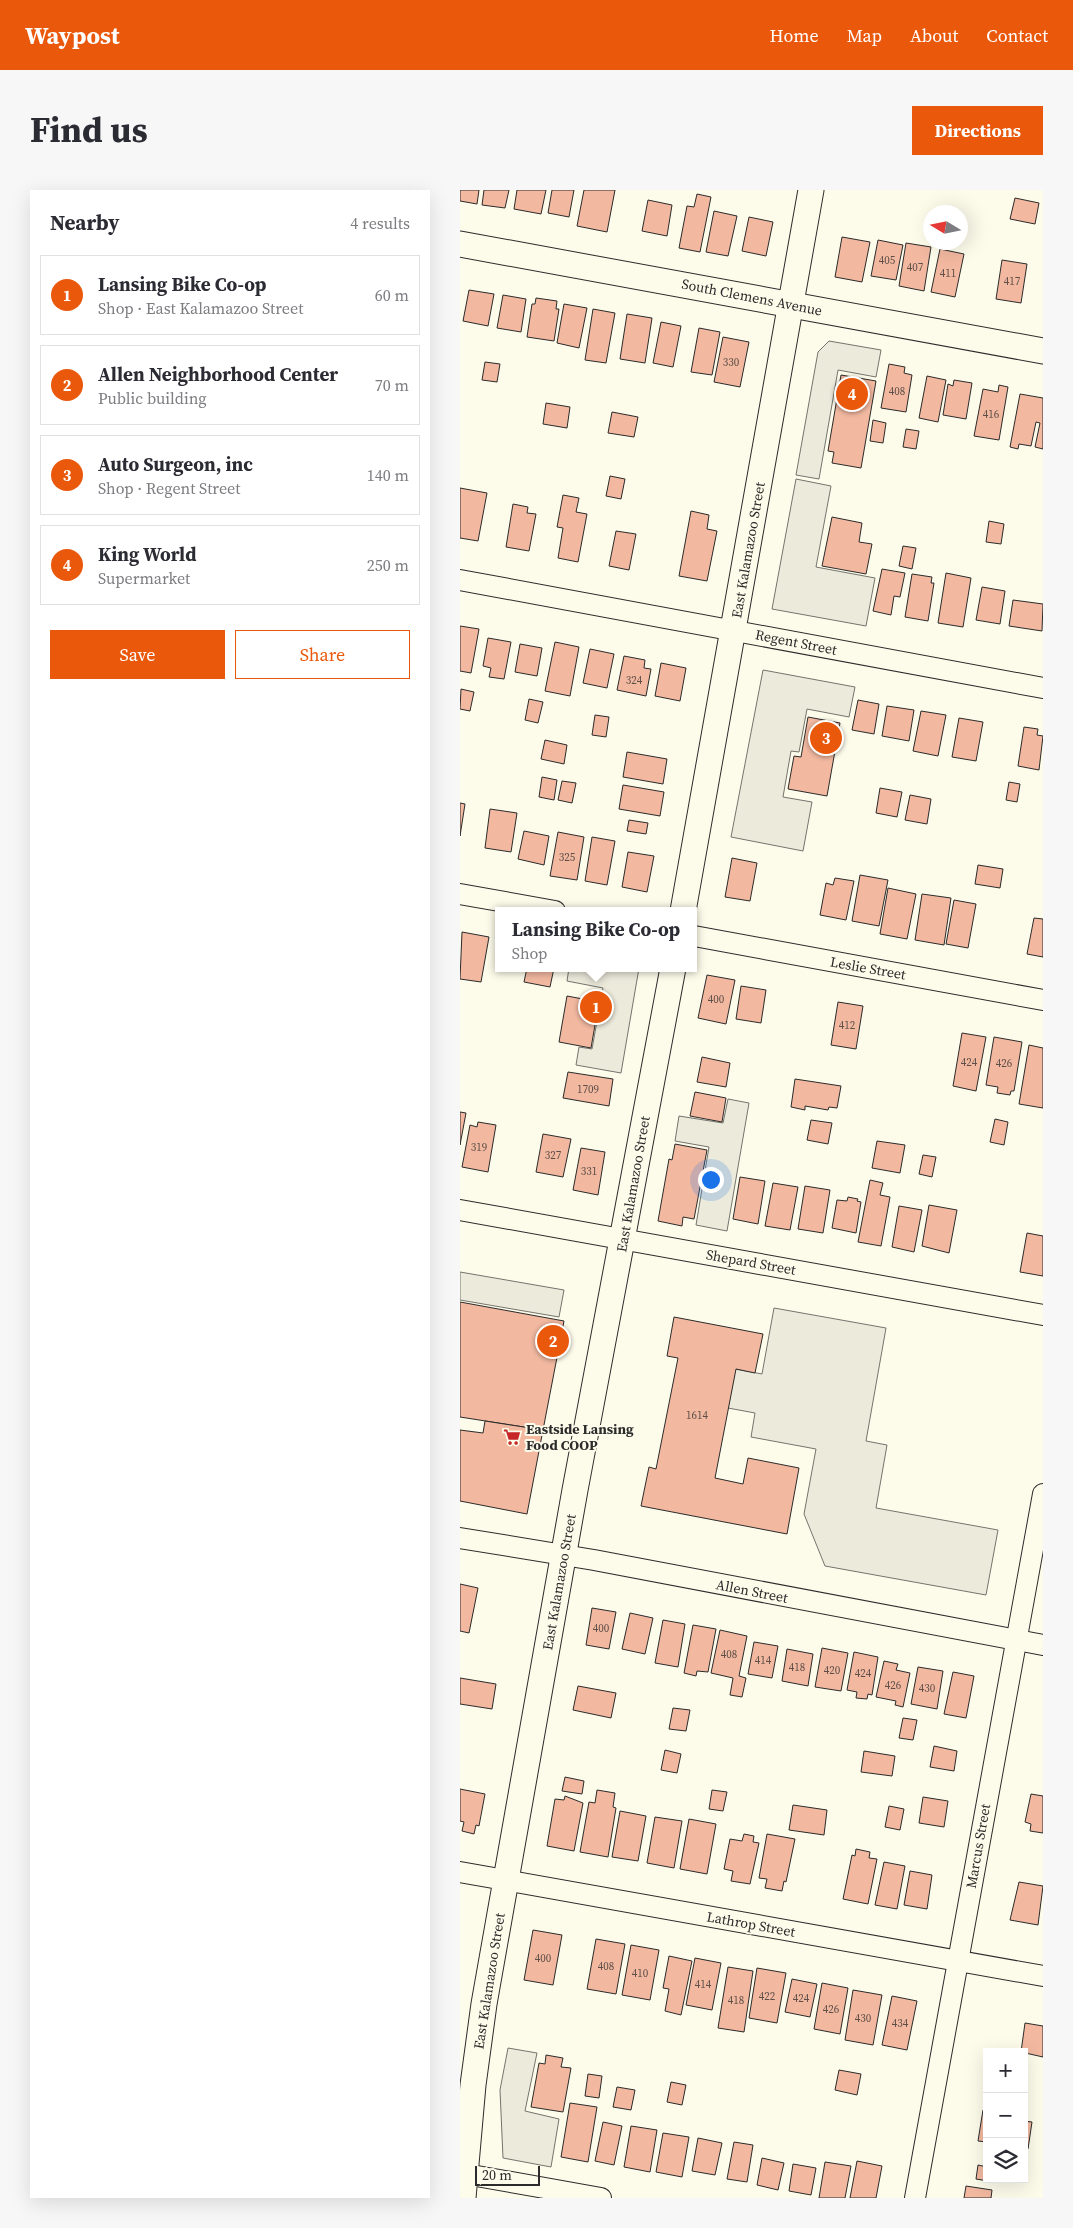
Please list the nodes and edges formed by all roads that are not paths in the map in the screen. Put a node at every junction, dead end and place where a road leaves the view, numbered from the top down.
1 (811, 190) edge
2 (460, 244) edge
3 (792, 304) junction
4 (1043, 352) edge
5 (460, 580) edge
6 (734, 631) junction
7 (1043, 688) edge
8 (460, 894) edge
9 (533, 907) edge
10 (684, 907) edge
11 (697, 937) edge
12 (672, 972) edge
13 (1043, 1000) edge
14 (460, 1210) edge
15 (623, 1239) junction
16 (1043, 1315) edge
17 (1043, 1494) edge
18 (460, 1538) edge
19 (564, 1556) junction
20 (1016, 1640) junction
21 (1043, 1645) edge
22 (460, 1872) edge
23 (506, 1880) junction
24 (957, 1961) junction
25 (1043, 1976) edge
26 (462, 2182) edge
27 (601, 2198) edge
28 (915, 2198) edge

1 - 3 street, East Kalamazoo Street
2 - 3 street, South Clemens Avenue
3 - 4 street, South Clemens Avenue
3 - 6 street, East Kalamazoo Street
5 - 6 street, Regent Street
6 - 7 street, Regent Street
6 - 10 street, East Kalamazoo Street
8 - 9 street
11 - 13 street, Leslie Street
12 - 15 street, East Kalamazoo Street
14 - 15 street, Shepard Street
15 - 16 street, Shepard Street
15 - 19 street, East Kalamazoo Street
17 - 20 street, Marcus Street
18 - 19 street, Allen Street
19 - 20 street, Allen Street
19 - 23 street, East Kalamazoo Street
20 - 21 street, Allen Street
20 - 24 street, Marcus Street
22 - 23 street, Lathrop Street
23 - 24 street, Lathrop Street
23 - 26 street, East Kalamazoo Street
24 - 25 street, Lathrop Street
24 - 28 street, Marcus Street
26 - 27 street

